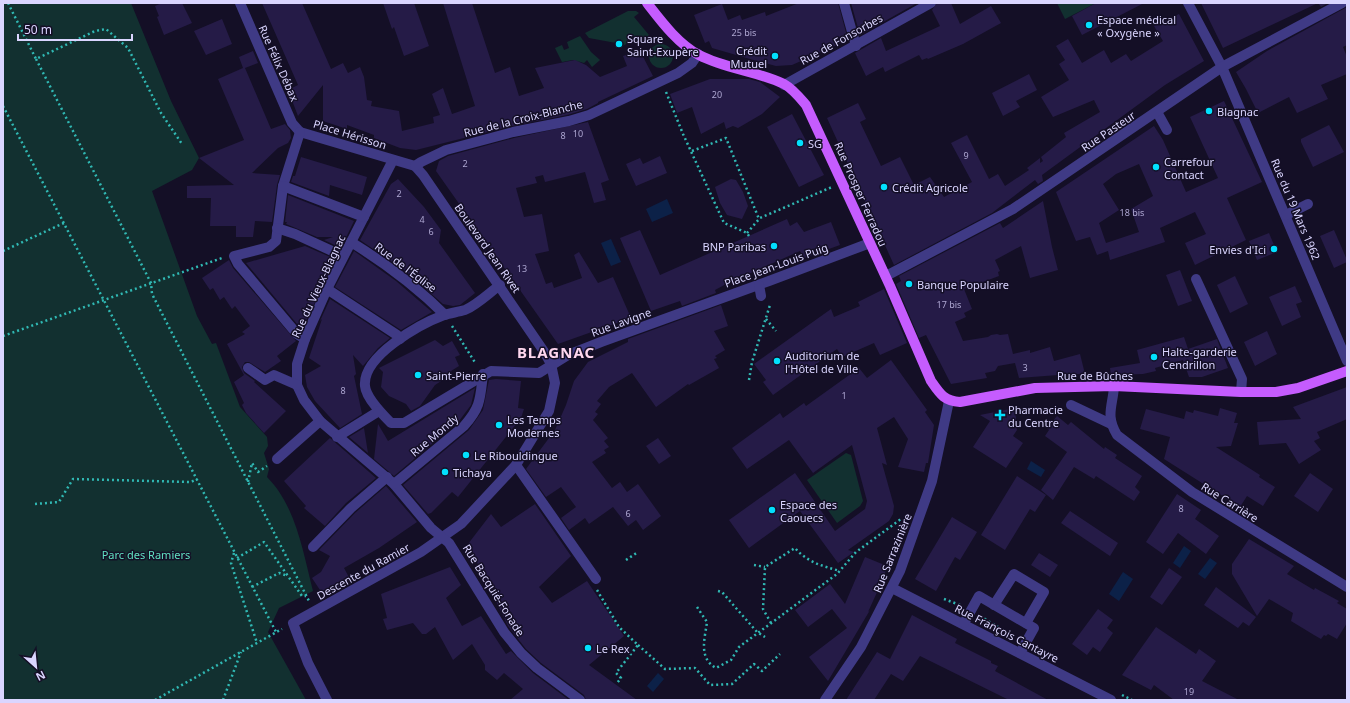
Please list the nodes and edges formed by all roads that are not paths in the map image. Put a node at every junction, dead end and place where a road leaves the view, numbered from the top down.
1 (240, 3) edge
2 (647, 3) edge
3 (844, 3) edge
4 (931, 3) edge
5 (1188, 3) edge
6 (1342, 3) edge
7 (856, 46) junction
8 (698, 54) junction
9 (1222, 67) junction
10 (784, 85) junction
11 (1157, 112) junction
12 (1167, 130) dead end
13 (300, 132) junction
14 (393, 160) junction
15 (415, 166) junction
16 (282, 186) junction
17 (1308, 204) dead end
18 (1286, 215) junction
19 (364, 217) junction
20 (277, 228) junction
21 (350, 242) junction
22 (870, 242) junction
23 (343, 256) junction
24 (886, 276) junction
25 (1196, 279) dead end
26 (764, 283) junction
27 (500, 285) junction
28 (327, 289) junction
29 (761, 296) dead end
30 (700, 305) joint
31 (445, 315) junction
32 (305, 339) junction
33 (400, 339) junction
34 (1347, 361) edge
35 (551, 364) junction
36 (248, 368) dead end
37 (1347, 371) edge
38 (483, 374) junction
39 (297, 385) junction
40 (1114, 386) junction
41 (1241, 392) junction
42 (950, 401) junction
43 (1070, 405) dead end
44 (379, 411) junction
45 (320, 421) junction
46 (1110, 424) junction
47 (337, 437) junction
48 (277, 459) road end
49 (516, 465) junction
50 (390, 481) junction
51 (443, 538) junction
52 (313, 548) dead end
53 (596, 579) road end
54 (1347, 587) edge
55 (892, 588) junction
56 (994, 605) junction
57 (1026, 623) junction
58 (964, 624) junction
59 (1020, 652) junction
60 (327, 700) edge
61 (580, 700) edge
62 (825, 700) edge
63 (1111, 700) edge

1 - 13 street, Rue Félix Débax
2 - 8 main road, Rue Prosper Ferradou
3 - 7 street
4 - 7 street, Rue de Fonsorbes
5 - 9 street, Rue du 19 Mars 1962
6 - 9 street, Rue Pasteur
7 - 10 street, Rue de Fonsorbes
8 - 10 main road, Rue Prosper Ferradou
8 - 15 street, Rue de la Croix-Blanche
9 - 11 street, Rue Pasteur
9 - 18 street, Rue du 19 Mars 1962
10 - 22 main road, Rue Prosper Ferradou
11 - 12 street
11 - 24 street, Rue Pasteur
13 - 14 street, Place Hérisson
13 - 16 street
14 - 15 street
14 - 19 street, Rue du Vieux-Blagnac
15 - 27 street, Boulevard Jean Rivet
16 - 19 street
16 - 20 street
17 - 18 street
18 - 34 street, Rue du 19 Mars 1962
19 - 21 street, Rue du Vieux-Blagnac
20 - 23 street
20 - 32 street
21 - 23 street, Rue du Vieux-Blagnac
21 - 31 street, Rue de l'Église
22 - 24 main road, Rue Prosper Ferradou
22 - 26 street, Place Jean-Louis Puig
23 - 28 street, Rue du Vieux-Blagnac
24 - 42 main road, Rue Prosper Ferradou
25 - 41 street
26 - 29 street
26 - 30 street, Place Jean-Louis Puig
27 - 31 street
27 - 35 street, Boulevard Jean Rivet
28 - 32 street, Rue du Vieux-Blagnac
28 - 33 street
30 - 35 street, Rue Lavigne
31 - 33 street
32 - 39 street, Rue du Vieux-Blagnac
33 - 44 street
35 - 38 street, Rue Lavigne
35 - 49 street, Descente du Ramier
36 - 39 street
37 - 41 main road, Rue de Bûches
38 - 44 street
38 - 50 street, Rue Mondy
39 - 45 street, Rue du Vieux-Blagnac
40 - 41 main road, Rue de Bûches
40 - 42 main road, Rue de Bûches
40 - 46 street
42 - 55 street, Rue Sarrazinière
43 - 46 street, Rue Carrière
44 - 47 street
45 - 47 street, Rue du Vieux-Blagnac
45 - 48 street
46 - 54 street, Rue Carrière
47 - 50 street, Rue du Vieux-Blagnac
49 - 51 street, Descente du Ramier
49 - 53 street
50 - 51 street, Rue du Vieux-Blagnac
50 - 52 street, Rue Mondy
51 - 60 street, Descente du Ramier
51 - 61 street, Rue Bacquié-Fonade
55 - 58 street, Rue François Cantayre
55 - 62 street, Rue Sarrazinière
56 - 57 street
56 - 57 street
56 - 58 street
57 - 59 street
58 - 59 street, Rue François Cantayre
59 - 63 street, Rue François Cantayre

